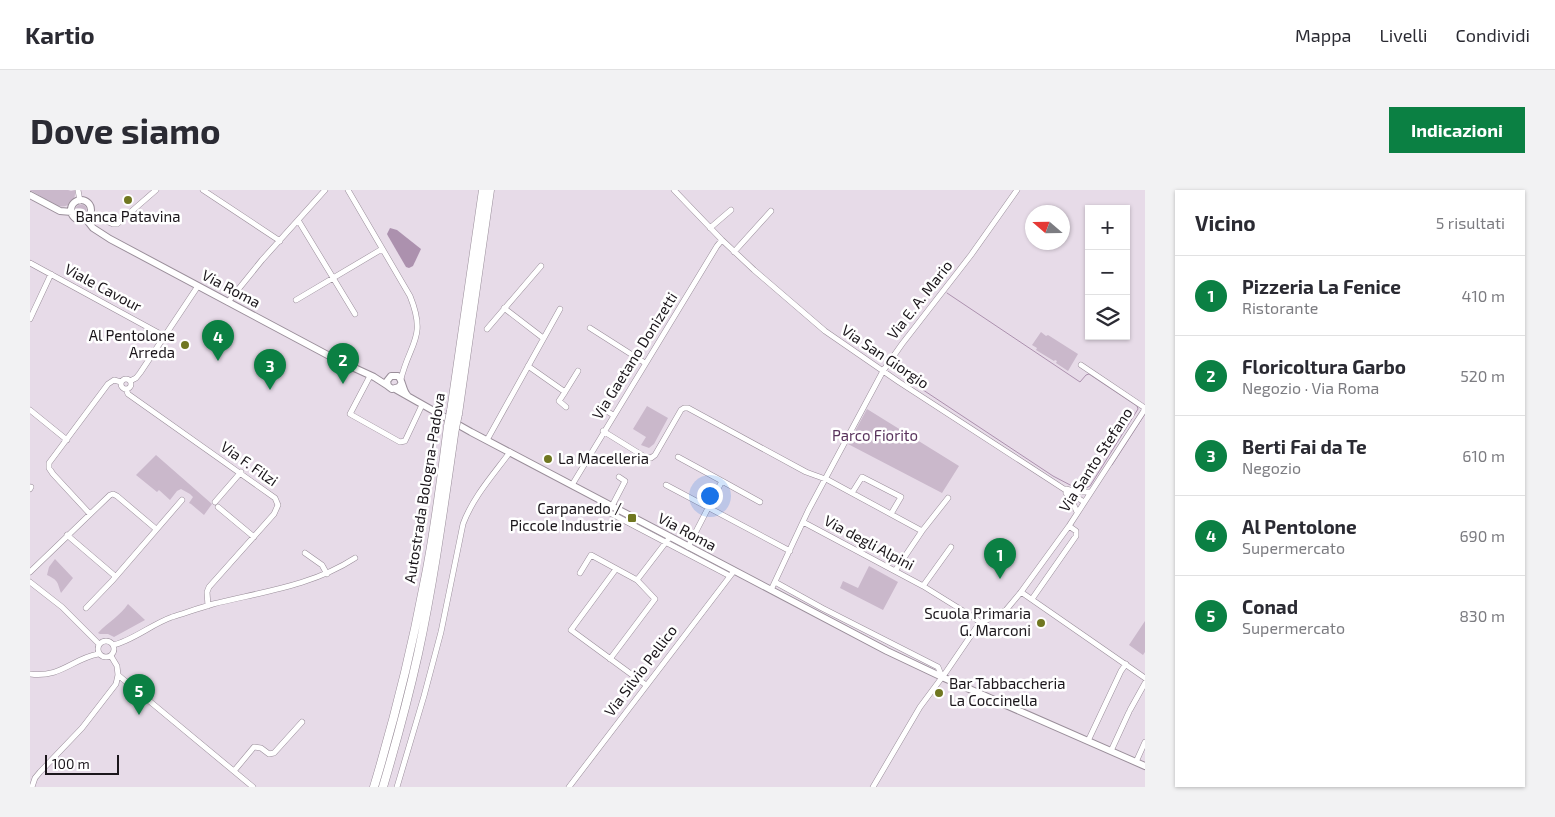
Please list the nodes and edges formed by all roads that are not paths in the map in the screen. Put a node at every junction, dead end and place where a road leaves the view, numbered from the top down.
1 (78, 190) edge
2 (156, 190) edge
3 (203, 190) edge
4 (325, 190) edge
5 (348, 190) edge
6 (483, 190) edge
7 (490, 190) edge
8 (674, 190) edge
9 (1017, 190) edge
10 (30, 195) edge
11 (80, 201) junction
12 (731, 210) dead end
13 (771, 211) dead end
14 (72, 212) junction
15 (91, 214) junction
16 (86, 219) junction
17 (298, 220) junction
18 (292, 227) junction
19 (710, 228) junction
20 (304, 229) junction
21 (722, 240) junction
22 (280, 241) junction
23 (382, 249) junction
24 (734, 252) junction
25 (30, 263) edge
26 (541, 266) dead end
27 (51, 274) junction
28 (333, 277) junction
29 (198, 286) junction
30 (296, 300) dead end
31 (228, 302) junction
32 (32, 307) edge
33 (504, 308) junction
34 (560, 309) dead end
35 (355, 314) dead end
36 (30, 320) edge
37 (590, 328) dead end
38 (487, 329) dead end
39 (164, 336) junction
40 (543, 338) junction
41 (406, 364) junction
42 (645, 364) junction
43 (1081, 365) dead end
44 (528, 366) junction
45 (883, 371) junction
46 (578, 372) dead end
47 (391, 376) junction
48 (372, 377) junction
49 (130, 381) junction
50 (121, 382) junction
51 (401, 382) junction
52 (392, 388) junction
53 (126, 389) junction
54 (565, 392) junction
55 (410, 398) junction
56 (422, 405) junction
57 (599, 406) dead end
58 (566, 407) dead end
59 (1145, 408) edge
60 (30, 410) edge
61 (454, 412) junction
62 (614, 415) junction
63 (452, 427) junction
64 (603, 431) junction
65 (67, 440) junction
66 (487, 440) junction
67 (510, 452) junction
68 (678, 457) dead end
69 (241, 472) junction
70 (619, 477) dead end
71 (824, 480) junction
72 (722, 482) junction
73 (572, 485) junction
74 (666, 485) dead end
75 (1060, 487) junction
76 (1090, 492) junction
77 (852, 493) junction
78 (948, 498) dead end
79 (182, 500) dead end
80 (760, 502) dead end
81 (1084, 502) junction
82 (708, 508) junction
83 (611, 510) junction
84 (1078, 512) junction
85 (90, 514) junction
86 (891, 514) junction
87 (803, 522) junction
88 (1069, 526) junction
89 (156, 529) junction
90 (922, 531) junction
91 (67, 535) junction
92 (254, 537) junction
93 (668, 540) junction
94 (688, 547) junction
95 (951, 547) dead end
96 (790, 551) junction
97 (306, 553) dead end
98 (355, 558) dead end
99 (1046, 558) junction
100 (1055, 565) junction
101 (616, 569) junction
102 (895, 570) junction
103 (30, 572) edge
104 (732, 573) junction
105 (327, 574) junction
106 (580, 574) dead end
107 (115, 576) junction
108 (637, 580) junction
109 (30, 582) edge
110 (775, 582) junction
111 (923, 586) junction
112 (771, 590) junction
113 (1021, 592) junction
114 (1032, 599) junction
115 (208, 606) junction
116 (86, 608) dead end
117 (981, 623) junction
118 (99, 644) junction
119 (113, 645) junction
120 (98, 654) junction
121 (111, 656) junction
122 (610, 658) junction
123 (1126, 664) junction
124 (30, 674) edge
125 (118, 675) junction
126 (942, 677) junction
127 (1145, 678) edge
128 (1145, 683) edge
129 (646, 685) junction
130 (302, 722) dead end
131 (1088, 741) junction
132 (1145, 742) edge
133 (1111, 751) junction
134 (1136, 762) junction
135 (1145, 766) edge
136 (234, 771) junction
137 (32, 787) edge
138 (253, 787) edge
139 (374, 787) edge
140 (383, 787) edge
141 (397, 787) edge
142 (569, 787) edge
143 (873, 787) edge

1 - 11 street
2 - 15 street
3 - 22 street
4 - 17 street
5 - 23 street
6 - 61 highway, Autostrada Bologna-Padova
7 - 61 highway, Autostrada Bologna-Padova
8 - 19 street, Via San Giorgio
9 - 45 street, Via E. A. Mario
10 - 14 main road
11 - 14 main road
11 - 15 main road
12 - 19 street
13 - 24 street
14 - 16 main road
15 - 16 main road
16 - 29 main road, Via Roma
17 - 18 street
17 - 20 street
18 - 20 street
18 - 22 street
19 - 21 street, Via San Giorgio
20 - 28 street
21 - 24 street, Via San Giorgio
21 - 42 street, Via Gaetano Donizetti
22 - 31 street
23 - 28 street
23 - 41 street
24 - 45 street, Via San Giorgio
25 - 27 street, Viale Cavour
26 - 33 street
27 - 32 street
27 - 39 street, Viale Cavour
28 - 30 street
28 - 35 street
29 - 31 main road, Via Roma
29 - 39 street
31 - 48 main road, Via Roma
32 - 36 street
33 - 38 street
33 - 40 street
34 - 40 street
37 - 42 street
39 - 49 street
40 - 44 street
41 - 47 street
41 - 51 street
42 - 62 street, Via Gaetano Donizetti
43 - 59 street
44 - 54 street
44 - 66 street
45 - 71 street, Via E. A. Mario
45 - 75 street, Via San Giorgio
46 - 54 street
47 - 48 main road, Via Roma
47 - 51 main road
47 - 52 main road
48 - 52 main road, Via Roma
48 - 56 street
49 - 50 street
49 - 53 street
50 - 53 street
50 - 65 street
51 - 52 main road
51 - 55 main road, Via Roma
52 - 55 main road, Via Roma
53 - 69 street, Via F. Filzi
54 - 58 street
55 - 56 main road, Via Roma
56 - 66 main road, Via Roma
57 - 62 street
59 - 76 street, Via Santo Stefano
60 - 65 street
61 - 63 highway, Autostrada Bologna-Padova, bridge
62 - 64 street, Via Gaetano Donizetti
63 - 139 highway, Autostrada Bologna-Padova
63 - 140 highway, Autostrada Bologna-Padova
64 - 71 street
64 - 73 street, Via Gaetano Donizetti
65 - 85 street
66 - 67 main road, Via Roma
67 - 73 main road, Via Roma
67 - 141 street
68 - 72 street
69 - 92 street
69 - 92 street, Via F. Filzi
70 - 83 street
71 - 77 street
71 - 87 street, Via E. A. Mario
72 - 80 street
72 - 82 street
73 - 83 main road, Via Roma
74 - 82 street
75 - 76 street, Via San Giorgio
75 - 81 street, Via San Giorgio
75 - 84 street, Via San Giorgio
76 - 81 street, Via Santo Stefano
77 - 86 street
77 - 86 street
78 - 90 street
79 - 89 street
81 - 84 street, Via Santo Stefano
82 - 94 street
82 - 96 street
83 - 93 main road, Via Roma
84 - 88 street, Via Santo Stefano
85 - 89 street
85 - 91 street
86 - 90 street
87 - 96 street, Via E. A. Mario
87 - 102 street, Via degli Alpini
88 - 99 street, Via Santo Stefano
88 - 100 street, Via Santo Stefano
89 - 107 street
90 - 102 street
91 - 103 street
91 - 107 street
92 - 115 street, Via F. Filzi
93 - 94 main road, Via Roma
93 - 104 street, Via Roma
93 - 108 street
94 - 104 main road, Via Roma
95 - 111 street, Via degli Alpini
96 - 110 street, Via E. A. Mario
97 - 105 street
98 - 105 street
99 - 100 street
99 - 113 street, Via Santo Stefano
100 - 114 street
101 - 106 street
101 - 108 street
101 - 122 street
102 - 111 street, Via degli Alpini
104 - 112 main road, Via Roma
104 - 129 street, Via Silvio Pellico
105 - 115 street
107 - 116 street
108 - 122 street
109 - 118 street
110 - 112 street, Via E. A. Mario
110 - 126 street, Via Roma
111 - 117 street, Via degli Alpini
112 - 126 main road, Via Roma
113 - 114 street
113 - 117 street, Via Santo Stefano
114 - 123 street
115 - 119 street
117 - 126 street, Via Santo Stefano
118 - 119 street
118 - 120 street
119 - 121 street
120 - 121 street
120 - 124 street
121 - 125 street
122 - 129 street
123 - 127 street
123 - 131 street
125 - 136 street
125 - 137 street
126 - 131 main road, Via Roma
126 - 143 street, Via Santo Stefano
128 - 133 street
129 - 142 street, Via Silvio Pellico
130 - 136 street
131 - 133 main road, Via Roma
132 - 134 street
133 - 134 main road, Via Roma
134 - 135 main road, Via Roma
136 - 138 street

